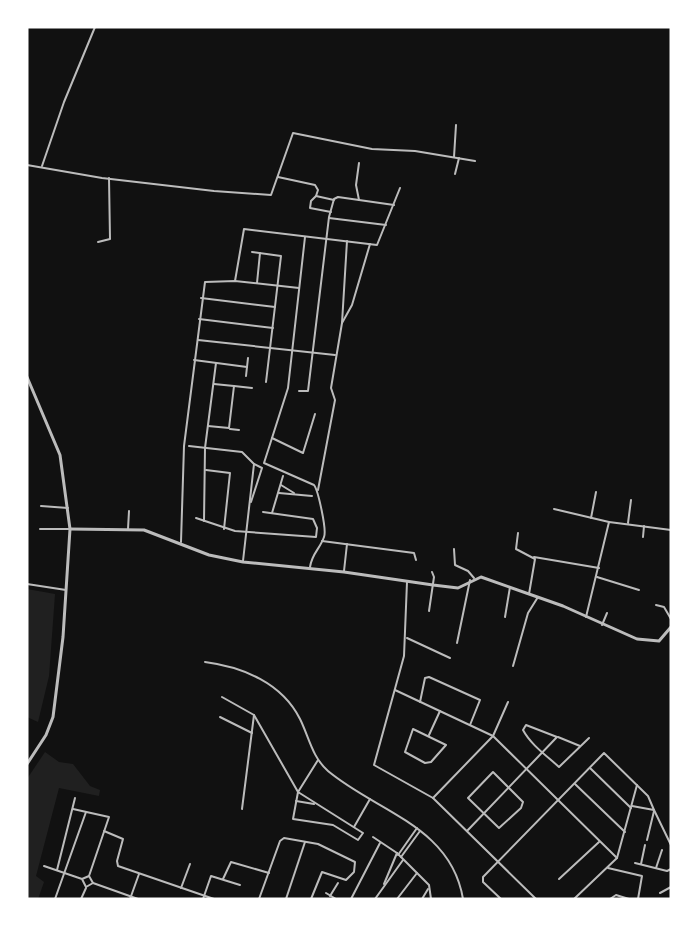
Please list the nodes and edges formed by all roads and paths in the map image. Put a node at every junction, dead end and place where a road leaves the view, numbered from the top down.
1 (95, 27) edge
2 (456, 125) dead end
3 (454, 157) junction
4 (459, 158) junction
5 (475, 161) dead end
6 (358, 163) dead end
7 (27, 165) edge
8 (42, 166) junction
9 (455, 174) dead end
10 (278, 177) junction
11 (109, 178) junction
12 (400, 188) dead end
13 (316, 196) junction
14 (334, 200) junction
15 (359, 200) junction
16 (394, 205) junction
17 (331, 212) junction
18 (329, 218) junction
19 (386, 225) junction
20 (305, 237) junction
21 (326, 239) junction
22 (347, 241) junction
23 (98, 242) dead end
24 (370, 244) junction
25 (252, 252) dead end
26 (260, 253) junction
27 (235, 281) junction
28 (257, 283) junction
29 (278, 285) junction
30 (299, 288) junction
31 (201, 298) junction
32 (275, 307) junction
33 (199, 319) junction
34 (342, 323) junction
35 (273, 328) junction
36 (197, 340) junction
37 (270, 349) junction
38 (292, 352) junction
39 (313, 354) junction
40 (335, 355) junction
41 (248, 358) dead end
42 (194, 360) junction
43 (216, 363) junction
44 (247, 367) junction
45 (246, 376) dead end
46 (27, 377) edge
47 (266, 382) dead end
48 (213, 384) junction
49 (234, 386) junction
50 (252, 388) dead end
51 (299, 391) dead end
52 (315, 414) dead end
53 (208, 426) junction
54 (229, 429) junction
55 (239, 430) dead end
56 (272, 438) junction
57 (189, 446) dead end
58 (205, 448) junction
59 (254, 464) junction
60 (206, 470) junction
61 (283, 476) dead end
62 (280, 484) junction
63 (318, 492) junction
64 (596, 492) dead end
65 (279, 493) junction
66 (296, 495) junction
67 (312, 496) dead end
68 (631, 500) dead end
69 (41, 506) dead end
70 (68, 508) junction
71 (554, 509) dead end
72 (248, 510) junction
73 (129, 511) dead end
74 (263, 512) dead end
75 (272, 513) junction
76 (196, 518) dead end
77 (591, 519) junction
78 (204, 521) junction
79 (609, 522) junction
80 (628, 523) junction
81 (644, 526) junction
82 (40, 529) dead end
83 (70, 529) junction
84 (128, 529) junction
85 (224, 529) junction
86 (671, 530) edge
87 (246, 532) junction
88 (518, 533) dead end
89 (643, 537) dead end
90 (322, 541) junction
91 (181, 542) junction
92 (347, 544) junction
93 (454, 549) dead end
94 (534, 557) junction
95 (416, 560) dead end
96 (243, 562) junction
97 (310, 568) junction
98 (599, 568) junction
99 (344, 572) junction
100 (432, 572) dead end
101 (597, 577) junction
102 (472, 579) junction
103 (407, 582) junction
104 (27, 585) edge
105 (433, 585) junction
106 (510, 587) junction
107 (66, 590) junction
108 (639, 590) dead end
109 (529, 594) junction
110 (538, 597) junction
111 (656, 605) dead end
112 (429, 611) dead end
113 (607, 613) dead end
114 (505, 617) dead end
115 (586, 617) junction
116 (671, 619) edge
117 (602, 625) junction
118 (671, 627) edge
119 (405, 637) junction
120 (457, 643) dead end
121 (450, 657) dead end
122 (206, 662) dead end
123 (513, 666) dead end
124 (394, 690) junction
125 (222, 698) dead end
126 (420, 702) junction
127 (508, 702) dead end
128 (440, 711) junction
129 (254, 715) junction
130 (220, 717) dead end
131 (470, 725) junction
132 (252, 733) junction
133 (429, 735) junction
134 (493, 736) junction
135 (557, 737) junction
136 (589, 738) dead end
137 (580, 746) junction
138 (543, 752) junction
139 (318, 760) junction
140 (27, 764) edge
141 (590, 768) junction
142 (526, 770) junction
143 (575, 784) junction
144 (638, 784) junction
145 (509, 787) junction
146 (298, 792) junction
147 (75, 798) dead end
148 (371, 798) junction
149 (433, 798) junction
150 (296, 801) junction
151 (558, 801) junction
152 (317, 804) junction
153 (632, 807) junction
154 (73, 809) junction
155 (242, 809) dead end
156 (654, 810) junction
157 (86, 812) junction
158 (483, 814) junction
159 (354, 827) junction
160 (417, 828) junction
161 (104, 831) junction
162 (420, 831) junction
163 (467, 831) junction
164 (625, 832) junction
165 (373, 837) dead end
166 (647, 840) dead end
167 (600, 841) junction
168 (305, 842) junction
169 (380, 842) junction
170 (645, 845) dead end
171 (671, 845) edge
172 (662, 850) dead end
173 (400, 856) junction
174 (617, 858) junction
175 (498, 862) junction
176 (635, 863) dead end
177 (190, 864) dead end
178 (641, 864) junction
179 (44, 866) dead end
180 (608, 868) junction
181 (656, 868) junction
182 (671, 869) edge
183 (57, 870) junction
184 (64, 873) junction
185 (269, 873) junction
186 (417, 873) junction
187 (140, 874) junction
188 (89, 876) junction
189 (82, 879) junction
190 (223, 879) junction
191 (559, 879) dead end
192 (93, 883) junction
193 (338, 884) dead end
194 (240, 885) dead end
195 (86, 887) junction
196 (671, 887) edge
197 (181, 888) junction
198 (429, 888) junction
199 (382, 890) junction
200 (326, 893) dead end
201 (660, 893) dead end
202 (330, 896) junction
203 (203, 897) edge
204 (616, 897) edge
205 (131, 898) edge
206 (55, 899) edge
207 (81, 899) edge
208 (138, 899) edge
209 (214, 899) edge
210 (259, 899) edge
211 (286, 899) edge
212 (311, 899) edge
213 (336, 899) edge
214 (351, 899) edge
215 (375, 899) edge
216 (398, 899) edge
217 (422, 899) edge
218 (431, 899) edge
219 (463, 899) edge
220 (501, 899) edge
221 (537, 899) edge
222 (574, 899) edge
223 (610, 899) edge
224 (628, 899) edge
225 (638, 899) edge

1 - 8 street
2 - 3 street
3 - 4 street
3 - 10 street
4 - 5 street
4 - 9 street
6 - 15 street
7 - 8 street
8 - 11 street
10 - 11 street
10 - 13 street
11 - 23 street
12 - 16 street
13 - 14 street
13 - 17 street
14 - 15 street
14 - 17 street
15 - 16 street
16 - 19 street
17 - 18 street
18 - 19 street
18 - 21 street
19 - 24 street
20 - 21 street
20 - 27 street
20 - 30 street
21 - 22 street
21 - 39 street
22 - 24 street
22 - 34 street
24 - 34 street
25 - 26 street
26 - 28 street
26 - 29 street
27 - 28 street
27 - 31 street
28 - 29 street
29 - 30 street
29 - 32 street
30 - 38 street
31 - 32 street
31 - 33 street
32 - 35 street
33 - 35 street
33 - 36 street
34 - 40 street
35 - 37 street
36 - 37 street
36 - 42 street
37 - 38 street
37 - 47 street
38 - 39 street
38 - 56 street
39 - 40 street
39 - 51 street
40 - 63 street
41 - 44 street
42 - 43 street
42 - 91 street
43 - 44 street
43 - 48 street
44 - 45 street
46 - 70 street
48 - 49 street
48 - 53 street
49 - 50 street
49 - 54 street
52 - 56 street
53 - 54 street
53 - 58 street
54 - 55 street
56 - 63 street
57 - 58 street
58 - 59 street
58 - 60 street
59 - 72 street
59 - 72 street
60 - 78 street
60 - 85 street
61 - 62 street
62 - 65 street
62 - 66 street
63 - 90 street
64 - 77 street
65 - 66 street
65 - 75 street
66 - 67 street
68 - 80 street
69 - 70 street
70 - 83 street
71 - 77 street
72 - 87 street
73 - 84 street
74 - 75 street
75 - 87 street
76 - 78 street
77 - 79 street
78 - 85 street
79 - 80 street
79 - 98 street
80 - 81 street
81 - 86 street
81 - 89 street
82 - 83 street
83 - 84 street
83 - 107 street
84 - 91 street
85 - 87 street
87 - 96 street
88 - 94 street
90 - 92 street
90 - 97 street
91 - 96 street
92 - 95 street
92 - 99 street
93 - 102 street
94 - 98 street
94 - 109 street
96 - 97 street
97 - 99 street
98 - 101 street
99 - 103 street
100 - 105 street
101 - 108 street
101 - 115 street
102 - 105 street
102 - 106 street
102 - 120 street
103 - 105 street
103 - 119 street
104 - 107 street
105 - 112 street
106 - 109 street
106 - 114 street
107 - 140 street
109 - 110 street
110 - 115 street
110 - 123 street
111 - 116 street
113 - 117 street
115 - 117 street
117 - 118 street
119 - 121 street
119 - 124 street
122 - 139 street
124 - 126 street
124 - 149 street
125 - 129 street
126 - 128 street
126 - 131 street
127 - 134 street
128 - 131 street
128 - 133 street
129 - 132 street
129 - 146 street
130 - 132 street
131 - 134 street
132 - 155 street
133 - 133 street
134 - 142 street
134 - 149 street
135 - 137 street
135 - 138 street
135 - 138 street
136 - 137 street
137 - 138 street
138 - 142 street
139 - 146 street
139 - 148 street
141 - 143 street
141 - 144 street
141 - 153 street
142 - 145 street
142 - 151 street
143 - 151 street
143 - 164 street
144 - 153 street
144 - 156 street
145 - 158 street
145 - 158 street
145 - 158 street
146 - 150 street
146 - 152 street
147 - 154 street
148 - 159 street
148 - 160 street
149 - 163 street
150 - 152 street
150 - 159 street
151 - 167 street
151 - 175 street
152 - 159 street
153 - 156 street
153 - 164 street
154 - 157 street
154 - 183 street
156 - 166 street
156 - 171 street
157 - 161 street
157 - 184 street
158 - 163 street
160 - 162 street
160 - 173 street
161 - 187 street
161 - 188 street
162 - 173 street
162 - 219 street
163 - 175 street
164 - 174 street
165 - 169 street
167 - 174 street
167 - 191 street
168 - 185 street
168 - 211 street
168 - 212 street
169 - 173 street
169 - 214 street
170 - 178 street
172 - 181 street
173 - 186 street
173 - 199 street
173 - 199 street
174 - 180 street
175 - 220 street
175 - 221 street
176 - 178 street
177 - 197 street
178 - 181 street
179 - 183 street
180 - 222 street
180 - 225 street
181 - 182 street
183 - 184 street
184 - 189 street
184 - 206 street
185 - 190 street
185 - 210 street
186 - 198 street
186 - 216 street
187 - 197 street
187 - 205 street
188 - 189 street
188 - 192 street
189 - 195 street
190 - 194 street
190 - 203 street
192 - 195 street
192 - 205 street
193 - 202 street
195 - 207 street
196 - 201 street
197 - 203 street
198 - 217 street
198 - 218 street
199 - 215 street
200 - 202 street
202 - 213 street
203 - 209 street
204 - 223 street
204 - 224 street
205 - 208 street

